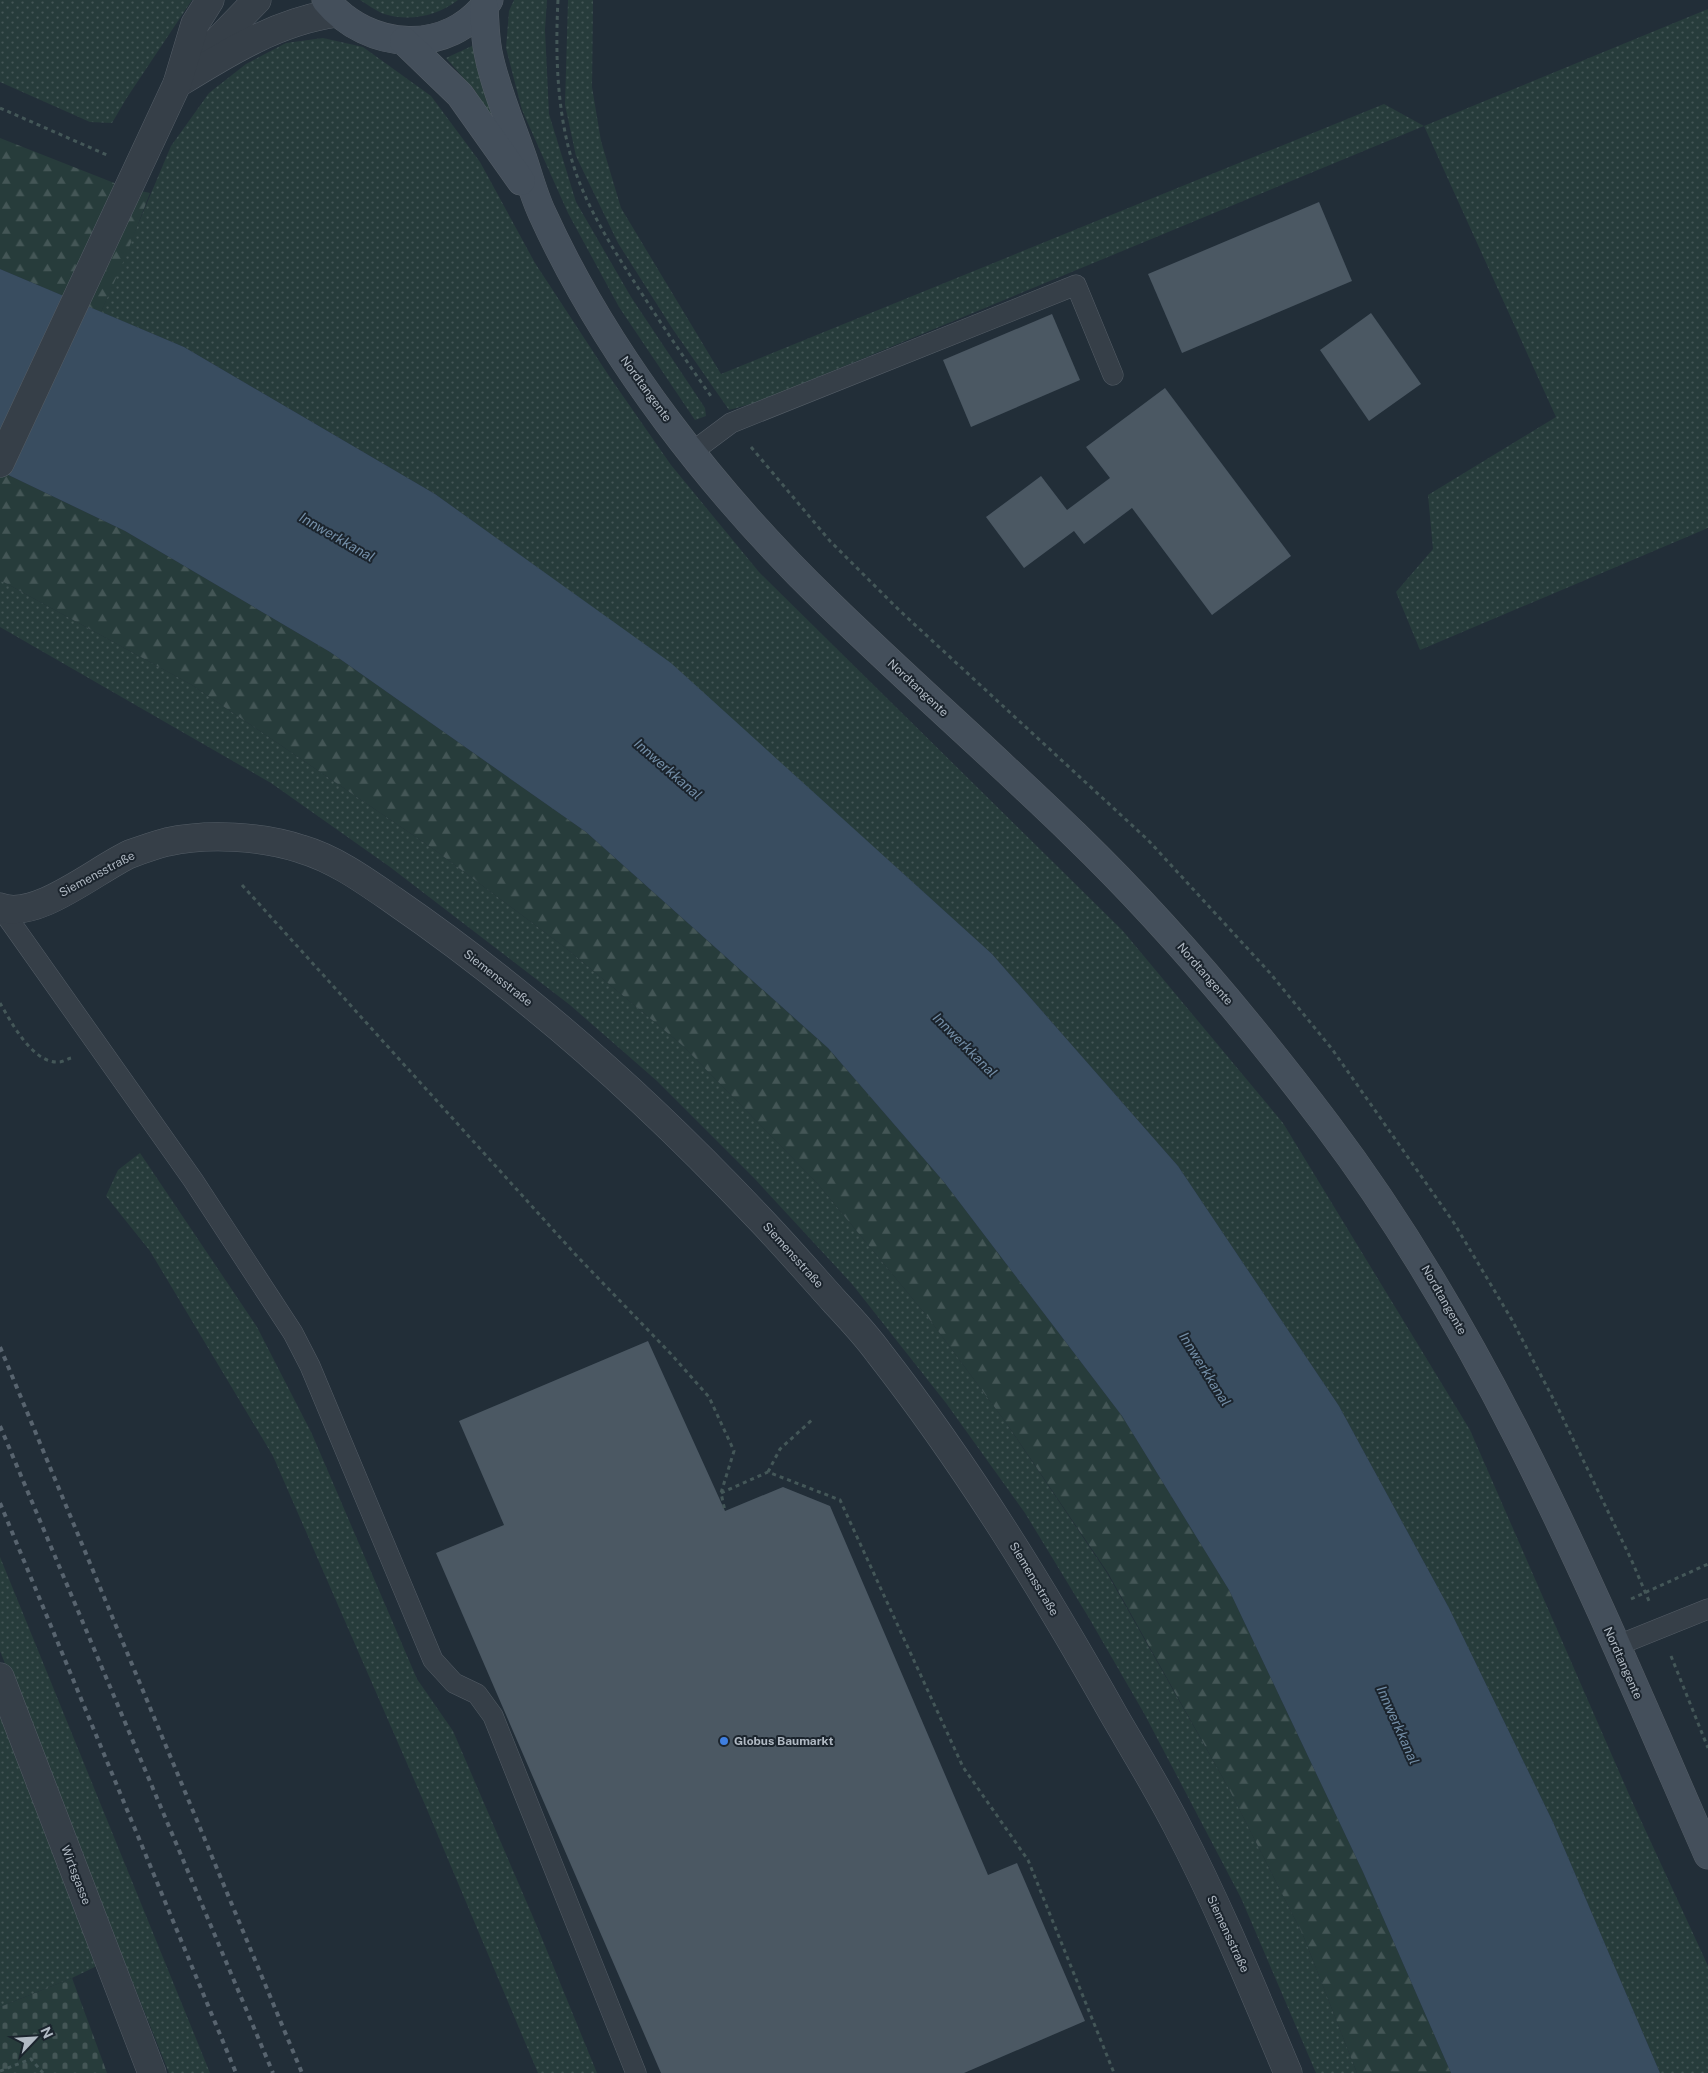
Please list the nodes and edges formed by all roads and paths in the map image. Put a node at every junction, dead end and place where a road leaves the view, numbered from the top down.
1 (210, 0) edge
2 (257, 0) edge
3 (486, 3) edge
4 (332, 7) edge
5 (404, 41) junction
6 (177, 84) junction
7 (0, 108) edge
8 (132, 177) junction
9 (540, 208) junction
10 (1113, 375) dead end
11 (692, 452) junction
12 (0, 463) edge
13 (242, 885) dead end
14 (0, 907) edge
15 (0, 1003) edge
16 (99, 1047) junction
17 (813, 1419) dead end
18 (768, 1472) junction
19 (721, 1493) junction
20 (725, 1511) dead end
21 (1708, 1564) edge
22 (1708, 1609) edge
23 (1600, 1612) junction
24 (1616, 1646) junction
25 (0, 1677) edge
26 (1708, 1855) edge
27 (0, 2071) edge
28 (42, 2073) edge
29 (152, 2073) edge
30 (636, 2073) edge
31 (1114, 2073) edge
32 (1288, 2073) edge

1 - 6 street
2 - 6 street
3 - 5 main road, Nordtangente
3 - 9 main road, Nordtangente
4 - 5 main road, Nordtangente
4 - 6 street
5 - 9 main road, Nordtangente
6 - 8 street
7 - 8 path
8 - 12 street
9 - 11 main road, Nordtangente
10 - 11 lane
11 - 23 main road, Nordtangente
13 - 19 path
14 - 16 lane
14 - 32 street, Siemensstraße
15 - 16 path
16 - 30 lane
17 - 18 path
18 - 19 path
18 - 31 path
19 - 20 path
21 - 23 path
22 - 24 lane
23 - 24 main road, Nordtangente
24 - 26 main road, Nordtangente
25 - 29 street, Wirtsgasse
27 - 28 path

